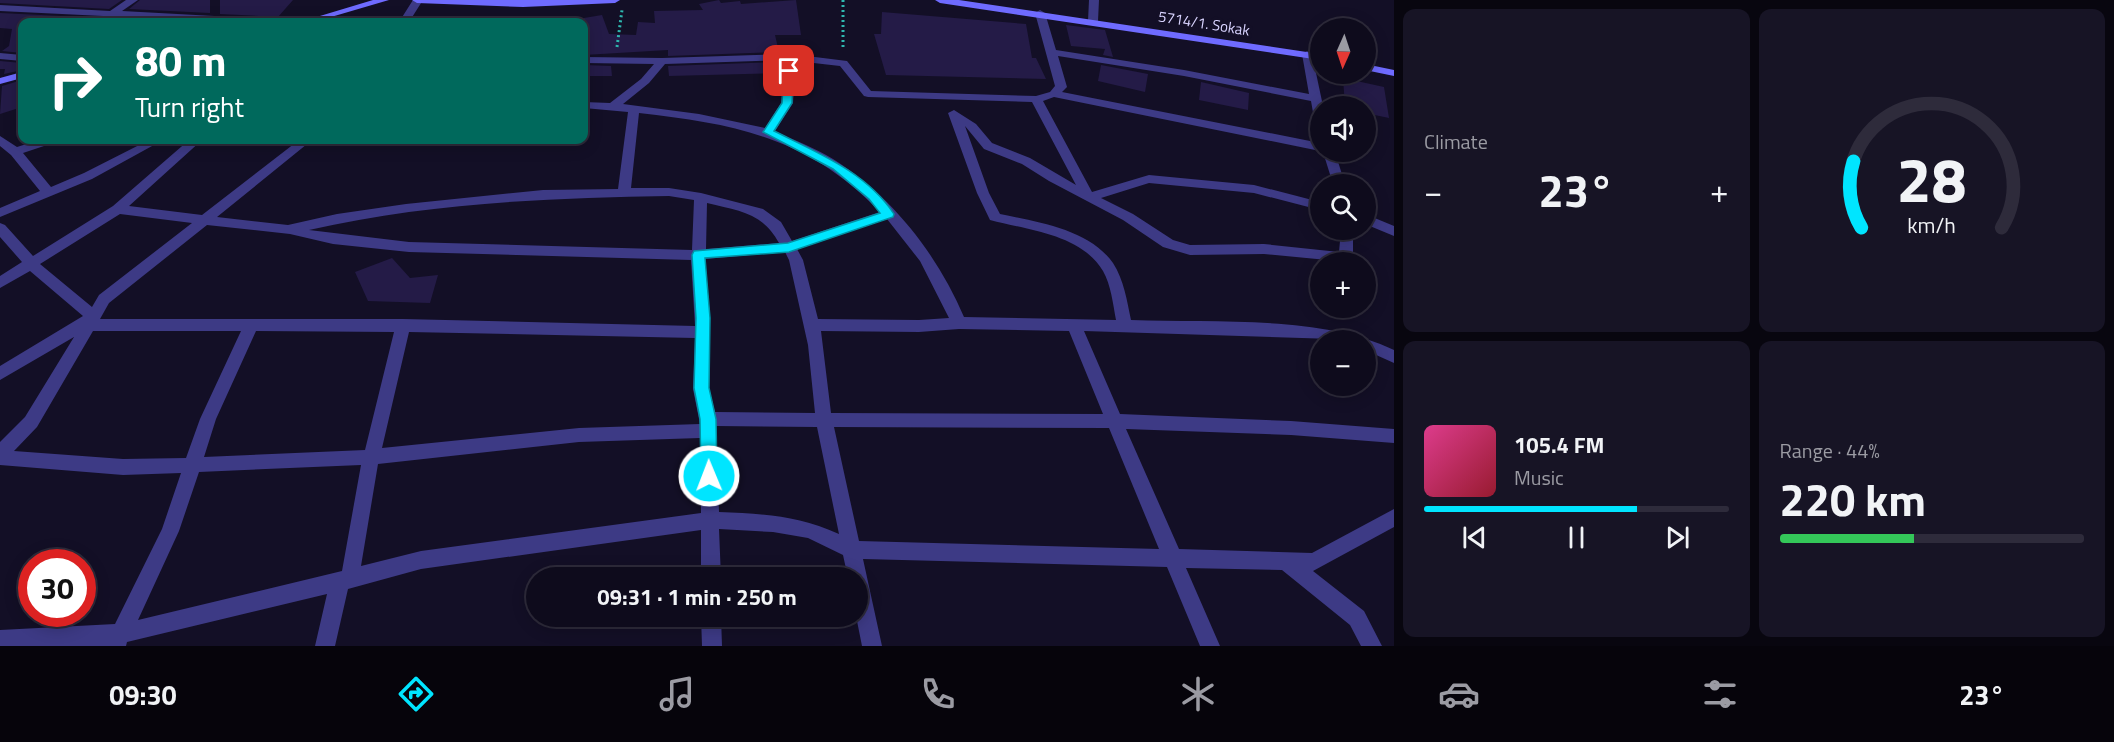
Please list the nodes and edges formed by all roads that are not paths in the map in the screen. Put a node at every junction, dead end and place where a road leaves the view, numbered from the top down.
1 (133, 0) edge
2 (384, 0) edge
3 (418, 0) edge
4 (615, 0) edge
5 (940, 0) edge
6 (1094, 0) edge
7 (0, 8) edge
8 (1040, 13) junction
9 (110, 15) junction
10 (106, 18) edge
11 (179, 18) edge
12 (319, 18) edge
13 (407, 18) edge
14 (1093, 21) junction
15 (1051, 52) junction
16 (1307, 54) junction
17 (1310, 55) edge
18 (0, 56) edge
19 (792, 57) junction
20 (18, 58) edge
21 (588, 60) edge
22 (662, 61) junction
23 (1376, 69) edge
24 (1394, 73) edge
25 (18, 76) edge
26 (0, 81) edge
27 (1054, 94) junction
28 (946, 95) junction
29 (1314, 96) edge
30 (1310, 97) edge
31 (1036, 99) junction
32 (588, 105) edge
33 (614, 106) junction
34 (634, 109) junction
35 (954, 113) junction
36 (768, 132) junction
37 (0, 140) edge
38 (38, 144) edge
39 (149, 144) edge
40 (191, 144) edge
41 (301, 144) edge
42 (1310, 145) edge
43 (15, 152) junction
44 (624, 192) junction
45 (49, 193) junction
46 (701, 197) junction
47 (1089, 197) junction
48 (1310, 203) edge
49 (118, 208) junction
50 (0, 213) edge
51 (888, 214) junction
52 (204, 219) junction
53 (1376, 224) edge
54 (0, 228) edge
55 (288, 230) junction
56 (1394, 231) edge
57 (1347, 240) edge
58 (789, 247) junction
59 (698, 255) junction
60 (31, 263) junction
61 (0, 284) edge
62 (91, 321) junction
63 (959, 323) junction
64 (251, 325) junction
65 (812, 325) junction
66 (1074, 325) junction
67 (404, 326) junction
68 (1125, 326) junction
69 (703, 332) junction
70 (1310, 334) edge
71 (1376, 349) edge
72 (1394, 357) edge
73 (0, 374) edge
74 (1114, 420) junction
75 (824, 421) junction
76 (708, 425) junction
77 (1394, 436) edge
78 (0, 455) edge
79 (371, 457) junction
80 (193, 465) junction
81 (1394, 517) edge
82 (710, 520) junction
83 (853, 550) junction
84 (1173, 560) junction
85 (1286, 562) junction
86 (711, 567) edge
87 (345, 581) junction
88 (711, 627) edge
89 (0, 640) edge
90 (118, 640) edge
91 (325, 646) edge
92 (712, 646) edge
93 (872, 646) edge
94 (1210, 646) edge
95 (1372, 646) edge

1 - 9 street
2 - 12 main road
3 - 4 main road
3 - 13 street
5 - 8 main road, 5714/1. Sokak
6 - 14 street
7 - 9 street
8 - 14 main road, 5714/1. Sokak
8 - 15 street
9 - 10 street
9 - 11 street
14 - 16 main road, 5714/1. Sokak
15 - 27 street
15 - 30 street
16 - 17 main road, 5714/1. Sokak
16 - 29 street
18 - 20 street
19 - 22 street
19 - 28 street
19 - 36 street
21 - 22 street
22 - 33 street
23 - 24 main road
25 - 26 main road
27 - 31 street
27 - 42 street
28 - 31 street
28 - 35 street
31 - 47 street
32 - 33 street
33 - 34 street
34 - 36 street
34 - 44 street
35 - 47 street
35 - 68 street
36 - 51 street
37 - 43 street
38 - 43 street
39 - 45 street
40 - 49 street
41 - 52 street
43 - 45 street
44 - 46 street
44 - 55 street
45 - 50 street
46 - 58 street
46 - 59 street
47 - 48 street
47 - 57 street
49 - 52 street
49 - 60 street
51 - 58 street
51 - 63 street
52 - 55 street
52 - 62 street
53 - 56 street
54 - 60 street
55 - 59 street
58 - 59 street
58 - 65 street
59 - 69 street
60 - 61 street
60 - 62 street
62 - 64 street
62 - 73 street
62 - 78 street
63 - 65 street
63 - 66 street
64 - 67 street
64 - 80 street
65 - 75 street
66 - 68 street
66 - 74 street
67 - 69 street
67 - 79 street
68 - 70 street
69 - 76 street
71 - 72 street
74 - 75 street
74 - 77 street
74 - 84 street
75 - 76 street
75 - 83 street
76 - 79 street
76 - 82 street
78 - 80 street
79 - 80 street
79 - 87 street
80 - 90 street
81 - 85 street
82 - 83 street
82 - 86 street
82 - 87 street
83 - 84 street
83 - 93 street
84 - 85 street
84 - 94 street
85 - 95 street
87 - 90 street
87 - 91 street
88 - 92 street
89 - 90 street

